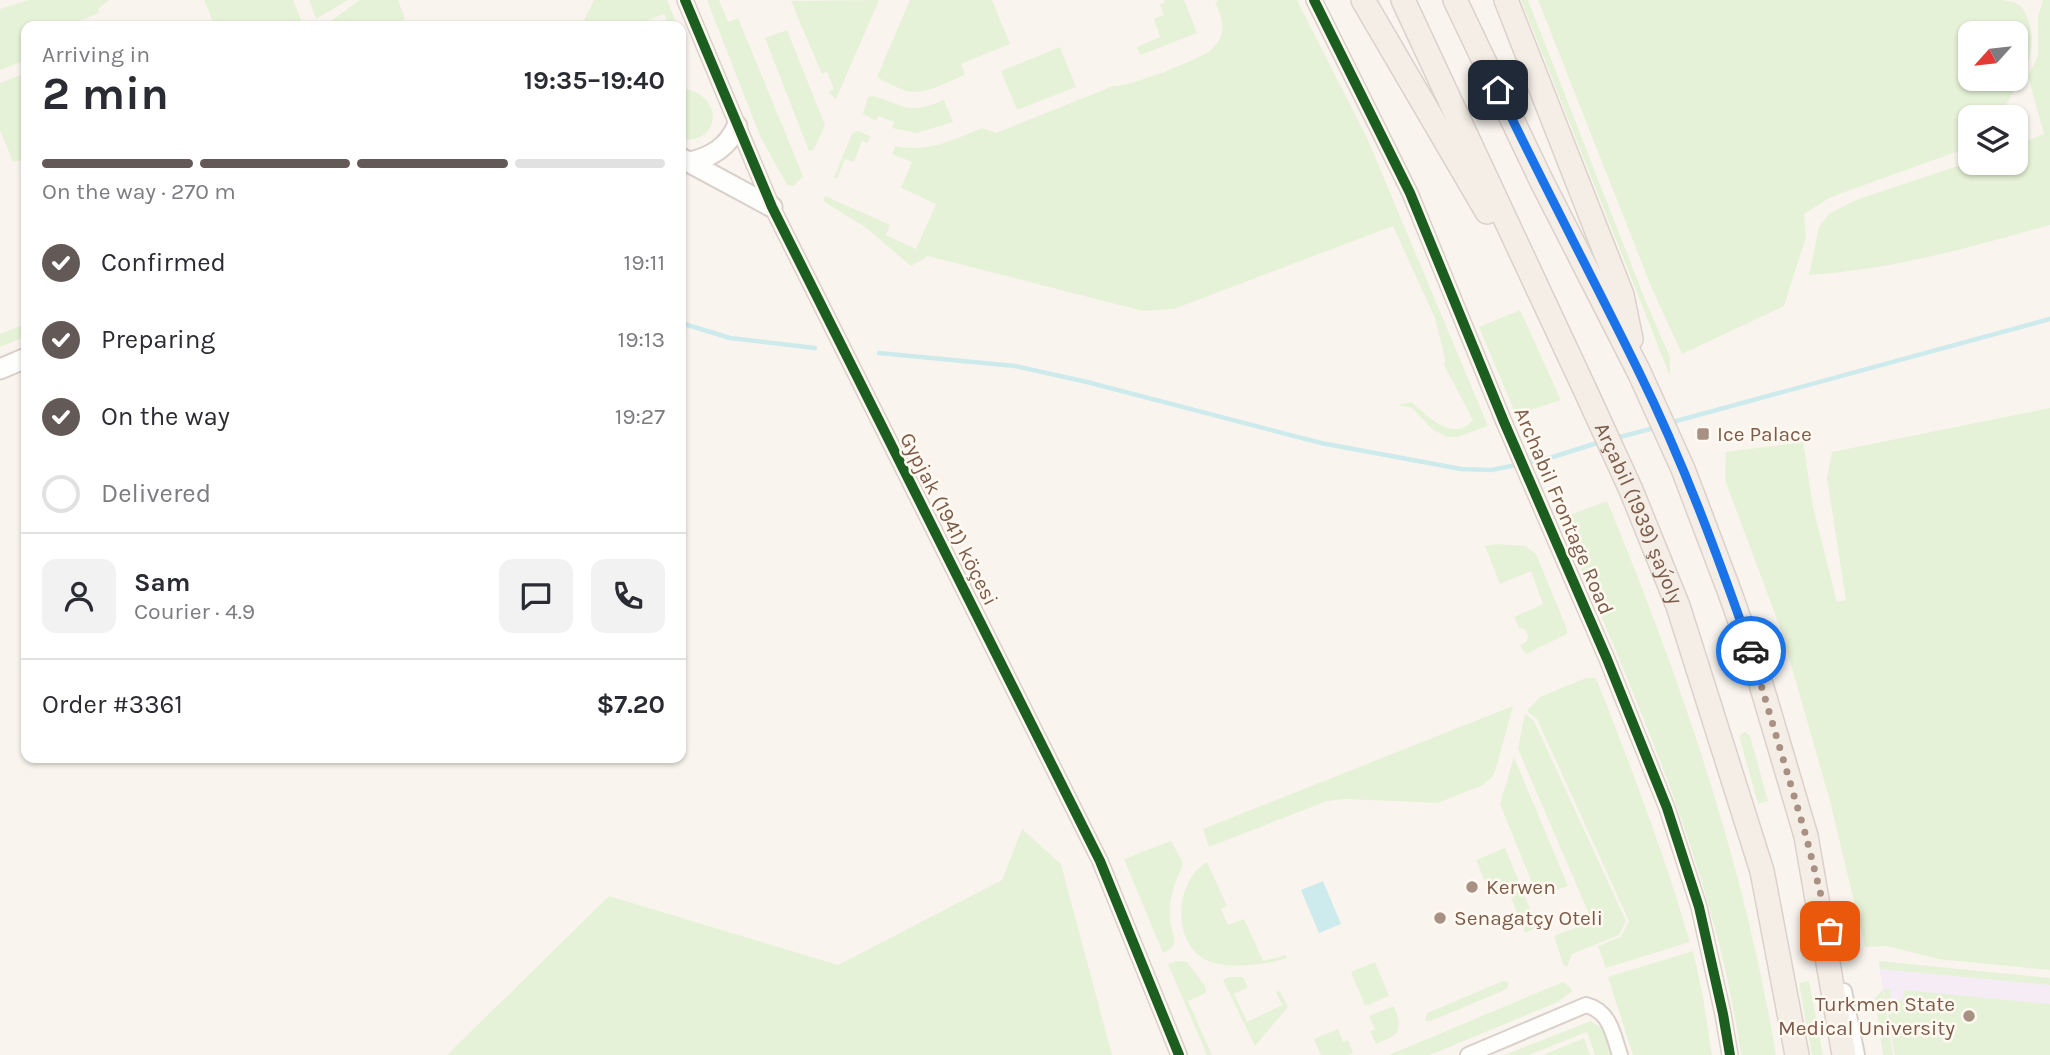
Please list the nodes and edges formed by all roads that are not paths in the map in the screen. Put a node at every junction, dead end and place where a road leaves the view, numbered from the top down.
1 (685, 0) edge
2 (1314, 0) edge
3 (1363, 0) edge
4 (1403, 0) edge
5 (1455, 0) edge
6 (1506, 0) edge
7 (737, 126) junction
8 (686, 160) edge
9 (686, 161) edge
10 (772, 208) junction
11 (21, 360) edge
12 (0, 369) edge
13 (1638, 369) junction
14 (1584, 387) junction
15 (1806, 836) junction
16 (1179, 1055) edge
17 (1468, 1055) edge
18 (1620, 1055) edge
19 (1730, 1055) edge
20 (1797, 1055) edge
21 (1844, 1055) edge
22 (1857, 1055) edge

1 - 7 street, Gypjak (1941) köçesi
2 - 19 street, Archabil Frontage Road
3 - 14 main road
4 - 14 main road, Arçabil (1939) şaýoly
5 - 13 main road
6 - 13 main road
7 - 8 street
7 - 10 street, Gypjak (1941) köçesi
9 - 10 street
10 - 16 street, Gypjak (1941) köçesi
11 - 12 street
13 - 15 main road
14 - 20 main road, Arçabil (1939) şaýoly
15 - 21 main road
15 - 22 street
17 - 18 street

